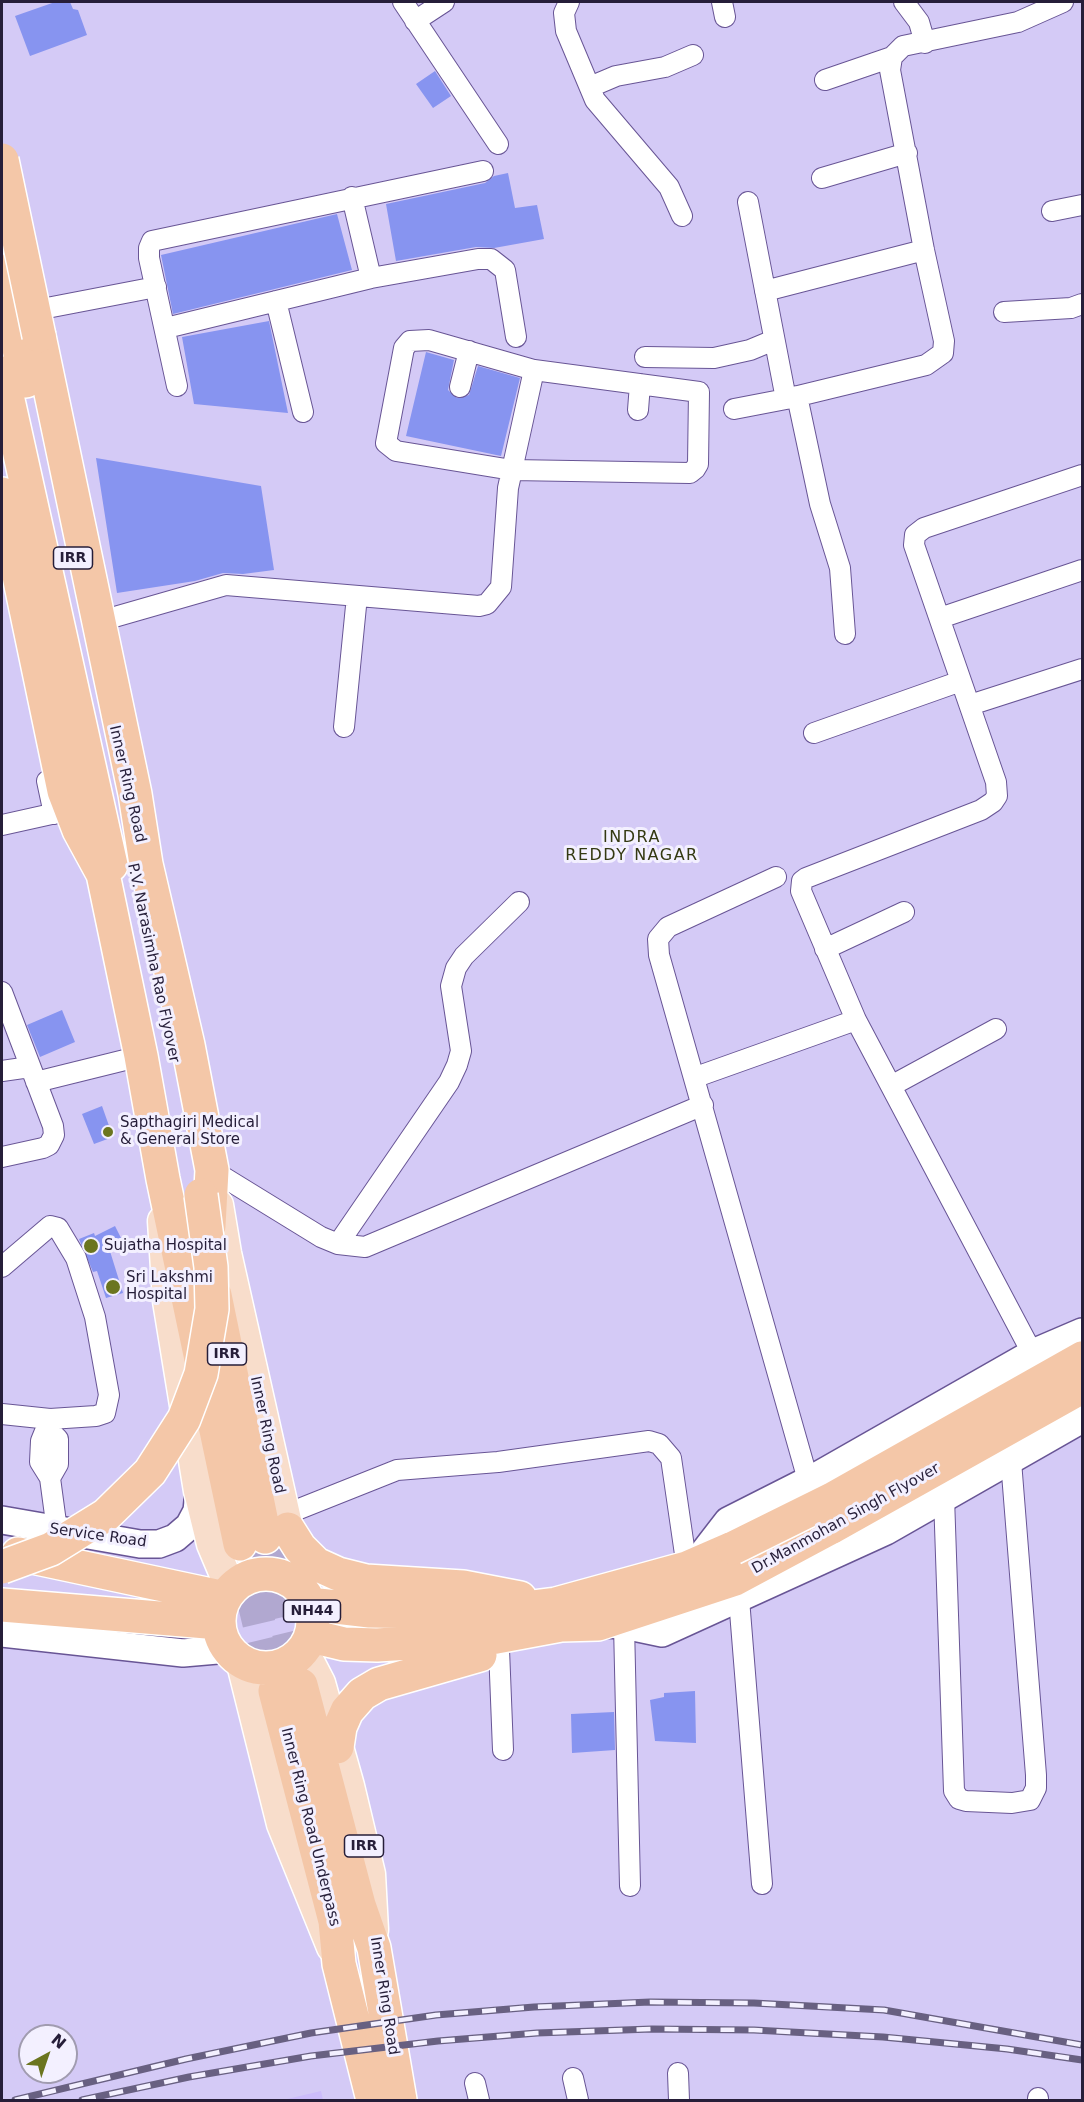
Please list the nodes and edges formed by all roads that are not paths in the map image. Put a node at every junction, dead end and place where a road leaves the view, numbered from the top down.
1 (403, 2) edge
2 (444, 2) edge
3 (569, 2) edge
4 (904, 2) edge
5 (1063, 2) edge
6 (415, 21) junction
7 (925, 43) junction
8 (693, 55) dead end
9 (892, 57) junction
10 (825, 80) dead end
11 (590, 87) junction
12 (498, 144) dead end
13 (907, 153) junction
14 (2, 160) edge
15 (483, 171) dead end
16 (822, 178) dead end
17 (352, 197) junction
18 (748, 202) dead end
19 (1083, 205) edge
20 (1053, 211) dead end
21 (682, 216) dead end
22 (924, 250) junction
23 (2, 251) edge
24 (2, 271) edge
25 (371, 278) junction
26 (154, 283) junction
27 (765, 291) junction
28 (276, 301) junction
29 (1083, 304) edge
30 (1005, 312) dead end
31 (29, 315) junction
32 (166, 328) junction
33 (516, 337) dead end
34 (774, 340) junction
35 (469, 351) junction
36 (645, 357) dead end
37 (534, 370) junction
38 (2, 373) edge
39 (640, 384) junction
40 (177, 386) dead end
41 (460, 387) dead end
42 (2, 398) edge
43 (791, 398) junction
44 (734, 409) dead end
45 (638, 410) dead end
46 (303, 412) dead end
47 (512, 470) junction
48 (1083, 475) edge
49 (2, 494) edge
50 (2, 563) edge
51 (1083, 570) edge
52 (357, 596) junction
53 (111, 618) junction
54 (939, 618) junction
55 (846, 634) dead end
56 (1083, 669) edge
57 (962, 681) junction
58 (970, 705) junction
59 (344, 727) dead end
60 (814, 733) dead end
61 (62, 811) junction
62 (2, 825) edge
63 (145, 850) junction
64 (103, 874) junction
65 (776, 877) dead end
66 (519, 902) dead end
67 (904, 912) dead end
68 (825, 949) junction
69 (2, 992) edge
70 (856, 1020) junction
71 (996, 1029) dead end
72 (141, 1056) junction
73 (2, 1071) edge
74 (33, 1075) junction
75 (696, 1077) junction
76 (891, 1086) junction
77 (703, 1105) junction
78 (2, 1157) edge
79 (212, 1170) junction
80 (163, 1179) junction
81 (338, 1245) junction
82 (2, 1267) edge
83 (1083, 1332) edge
84 (1033, 1353) junction
85 (1083, 1358) edge
86 (1083, 1387) edge
87 (2, 1414) edge
88 (1076, 1423) edge
89 (49, 1424) junction
90 (1011, 1461) junction
91 (808, 1480) junction
92 (199, 1491) junction
93 (944, 1497) junction
94 (2, 1520) edge
95 (57, 1530) junction
96 (269, 1531) junction
97 (2, 1544) edge
98 (2, 1550) edge
99 (690, 1566) junction
100 (2, 1567) edge
101 (739, 1599) junction
102 (2, 1605) edge
103 (558, 1615) junction
104 (229, 1624) junction
105 (611, 1625) junction
106 (308, 1630) junction
107 (2, 1633) edge
108 (499, 1649) junction
109 (337, 1747) junction
110 (503, 1750) dead end
111 (762, 1884) dead end
112 (630, 1886) dead end
113 (374, 1948) junction
114 (339, 1964) junction
115 (678, 2073) dead end
116 (573, 2078) dead end
117 (373, 2100) edge
118 (400, 2100) edge
119 (578, 2100) edge
120 (679, 2100) edge

1 - 6 street
2 - 6 street
3 - 11 street
4 - 7 street
5 - 7 street
6 - 12 street
7 - 9 street
8 - 11 street
9 - 10 street
9 - 13 street
11 - 21 street
13 - 16 street
13 - 22 street
14 - 31 highway, bridge
15 - 17 street
17 - 25 street
17 - 26 street
18 - 27 street
19 - 20 street
22 - 27 street
22 - 43 street
23 - 31 main road, Inner Ring Road
24 - 100 highway, P.V. Narasimha Rao Flyover, bridge
25 - 28 street
25 - 33 street
26 - 31 street
26 - 31 street
26 - 32 street
27 - 34 street
28 - 32 street
28 - 46 street
29 - 30 street
31 - 53 street, Inner Ring Road
31 - 63 highway
32 - 40 street
34 - 36 street
34 - 43 street
35 - 37 street
35 - 41 street
35 - 47 street
37 - 39 street
37 - 47 street
38 - 97 highway, P.V. Narasimha Rao Flyover
39 - 45 street
39 - 47 street
42 - 64 main road, Inner Ring Road / IRR
43 - 44 street
43 - 55 street
47 - 52 street
48 - 54 street
49 - 61 highway
50 - 61 street
51 - 54 street
52 - 53 street
52 - 59 street
53 - 63 street, Inner Ring Road
54 - 57 street
56 - 58 street
57 - 58 street
57 - 60 street
58 - 68 street
61 - 62 street
61 - 64 highway
63 - 79 highway, IRR
64 - 72 highway, Inner Ring Road / IRR
65 - 75 street
66 - 81 street
67 - 68 street
68 - 70 street
69 - 74 street
70 - 75 street
70 - 76 street
71 - 76 street
72 - 74 street
72 - 80 highway, Inner Ring Road / IRR
73 - 74 street
74 - 78 street
75 - 77 street
76 - 84 street
77 - 81 street
77 - 91 street
79 - 81 street
79 - 96 highway, IRR
80 - 92 main road, Inner Ring Road / IRR
80 - 96 highway, IRR
82 - 89 street
83 - 84 street
84 - 88 street
84 - 91 street
85 - 99 highway, Dr.Manmohan Singh Flyover / NH44, bridge
86 - 105 highway, Dr.Manmohan Singh Flyover / NH44, bridge
87 - 89 street
88 - 90 street, NH44
89 - 95 street
90 - 93 street, NH44
90 - 93 street
91 - 99 street
92 - 95 street, Service Road
92 - 104 main road, Inner Ring Road / IRR
93 - 101 street, NH44
94 - 95 street, Service Road
96 - 99 street
96 - 103 highway
98 - 104 highway
99 - 103 highway, NH44
101 - 105 street, NH44
101 - 111 street
102 - 104 highway
103 - 105 highway, NH44
103 - 106 highway, NH44
103 - 108 highway
104 - 106 highway
104 - 106 highway, NH44
104 - 107 street
104 - 114 main road, Inner Ring Road / IRR
105 - 112 street
106 - 109 main road, Inner Ring Road / IRR
108 - 109 highway
108 - 110 street
109 - 113 main road, Inner Ring Road / IRR
113 - 114 highway, Inner Ring Road Underpass / IRR
113 - 118 highway, Inner Ring Road / IRR
114 - 117 highway, Inner Ring Road / IRR
115 - 120 street
116 - 119 street

